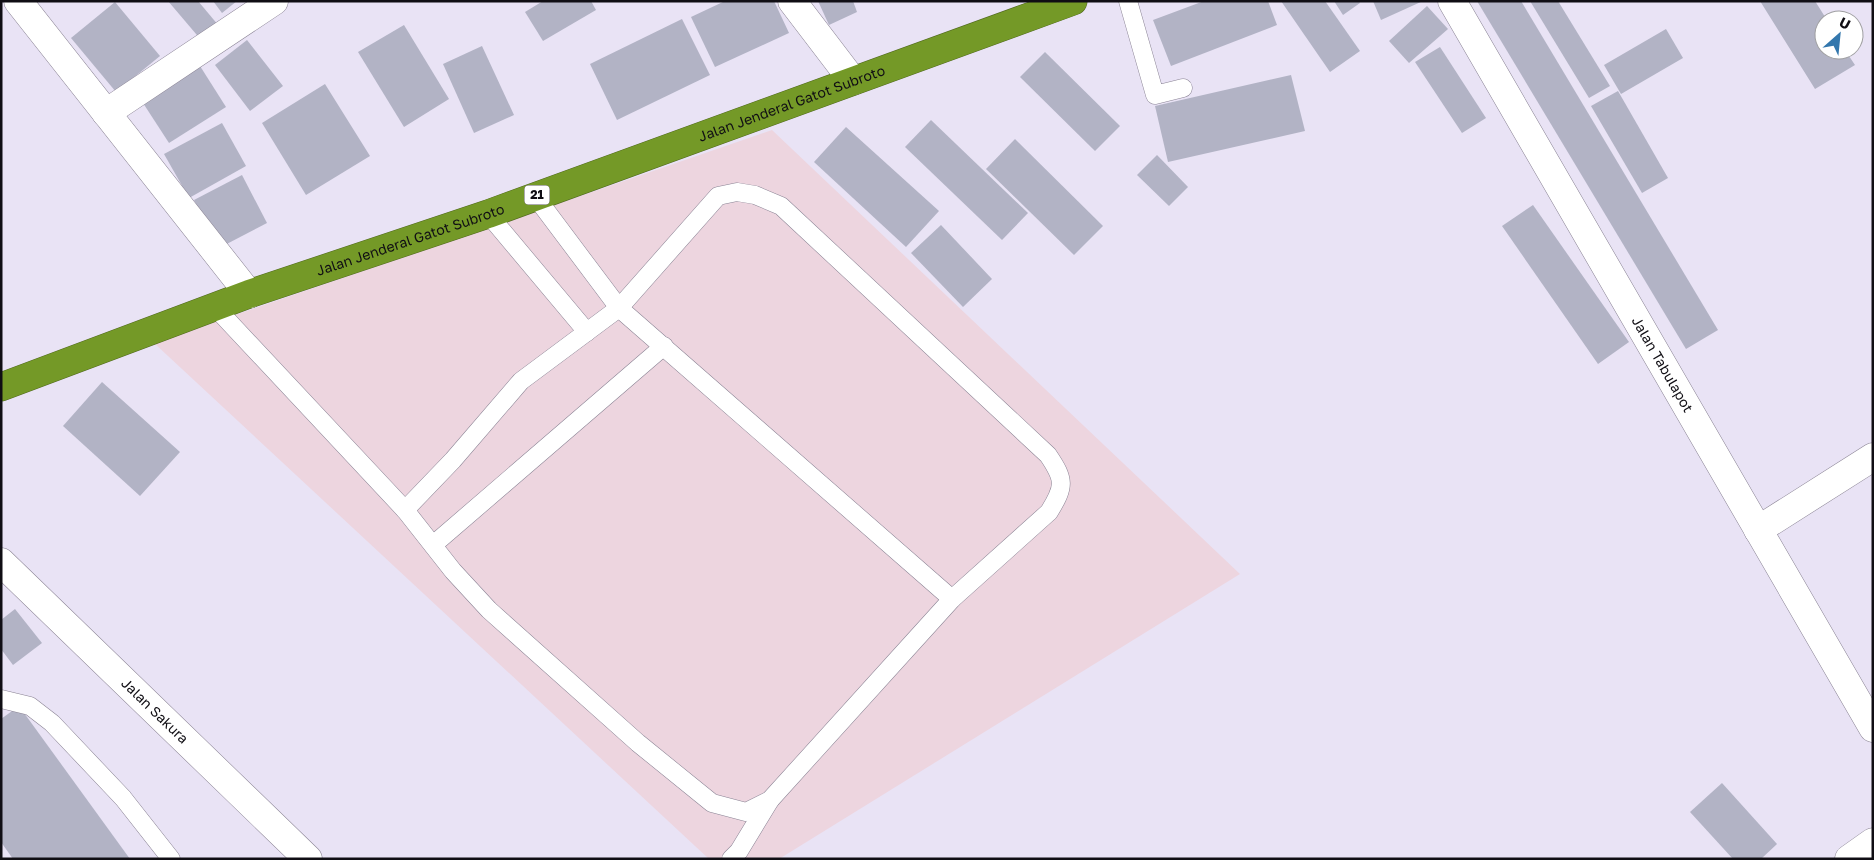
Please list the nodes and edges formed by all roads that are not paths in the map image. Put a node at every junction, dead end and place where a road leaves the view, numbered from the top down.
1 (18, 1) edge
2 (274, 1) edge
3 (792, 1) edge
4 (1073, 1) edge
5 (1128, 1) edge
6 (1452, 1) edge
7 (853, 80) junction
8 (1183, 88) dead end
9 (106, 114) junction
10 (535, 196) junction
11 (488, 214) junction
12 (249, 294) junction
13 (215, 307) junction
14 (619, 308) junction
15 (587, 332) junction
16 (664, 346) junction
17 (1, 387) edge
18 (1873, 457) edge
19 (405, 510) junction
20 (1758, 530) junction
21 (433, 545) junction
22 (1, 562) edge
23 (952, 599) junction
24 (1, 699) edge
25 (1873, 728) edge
26 (770, 800) junction
27 (1873, 842) edge
28 (171, 859) edge
29 (308, 859) edge
30 (731, 859) edge
31 (1849, 859) edge

1 - 9 street
2 - 9 street
3 - 7 street
4 - 7 highway, Jalan Jenderal Gatot Subroto / 21
5 - 8 lane
6 - 20 street, Jalan Tabulapot
7 - 10 highway, Jalan Jenderal Gatot Subroto / 21
9 - 12 street
10 - 11 highway, Jalan Jenderal Gatot Subroto / 21
10 - 14 lane
11 - 12 highway, Jalan Jenderal Gatot Subroto / 21
11 - 15 lane
12 - 13 highway, Jalan Jenderal Gatot Subroto / 21
13 - 17 highway, Jalan Jenderal Gatot Subroto / 21
13 - 19 lane
14 - 15 lane
14 - 16 lane
14 - 23 lane
15 - 19 lane
16 - 21 lane
16 - 23 lane
18 - 20 street
19 - 21 lane
20 - 25 street, Jalan Tabulapot
21 - 26 lane
22 - 29 street, Jalan Sakura
23 - 26 lane
24 - 28 lane
26 - 30 lane
27 - 31 street

